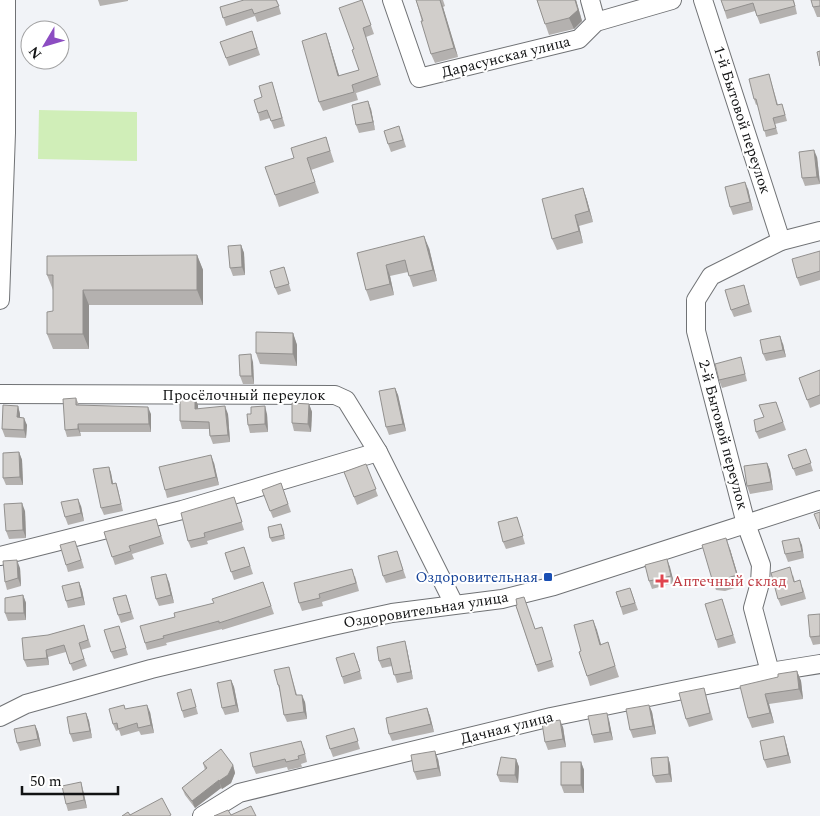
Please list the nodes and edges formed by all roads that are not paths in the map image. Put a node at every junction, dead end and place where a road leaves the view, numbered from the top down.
1 (6, 0) edge
2 (392, 0) edge
3 (590, 0) edge
4 (672, 0) edge
5 (703, 0) edge
6 (596, 22) junction
7 (3, 133) edge
8 (820, 231) edge
9 (781, 241) junction
10 (0, 300) edge
11 (0, 394) edge
12 (378, 452) junction
13 (820, 500) edge
14 (746, 524) junction
15 (0, 556) edge
16 (454, 604) junction
17 (820, 664) edge
18 (770, 672) junction
19 (0, 717) edge
20 (202, 816) edge

1 - 7 street
2 - 6 street, Дарасунская улица
3 - 6 street
4 - 6 street
5 - 9 street, 1-й Бытовой переулок
7 - 10 street
8 - 9 street, 2-й Бытовой переулок
9 - 14 street, 2-й Бытовой переулок
11 - 12 street, Просёлочный переулок
12 - 15 street
12 - 16 street, Просёлочный переулок
13 - 14 street, Оздоровительная улица
14 - 16 street, Оздоровительная улица
14 - 18 street, 2-й Бытовой переулок
16 - 19 street, Оздоровительная улица
17 - 18 street, Дачная улица
18 - 20 street, Дачная улица

